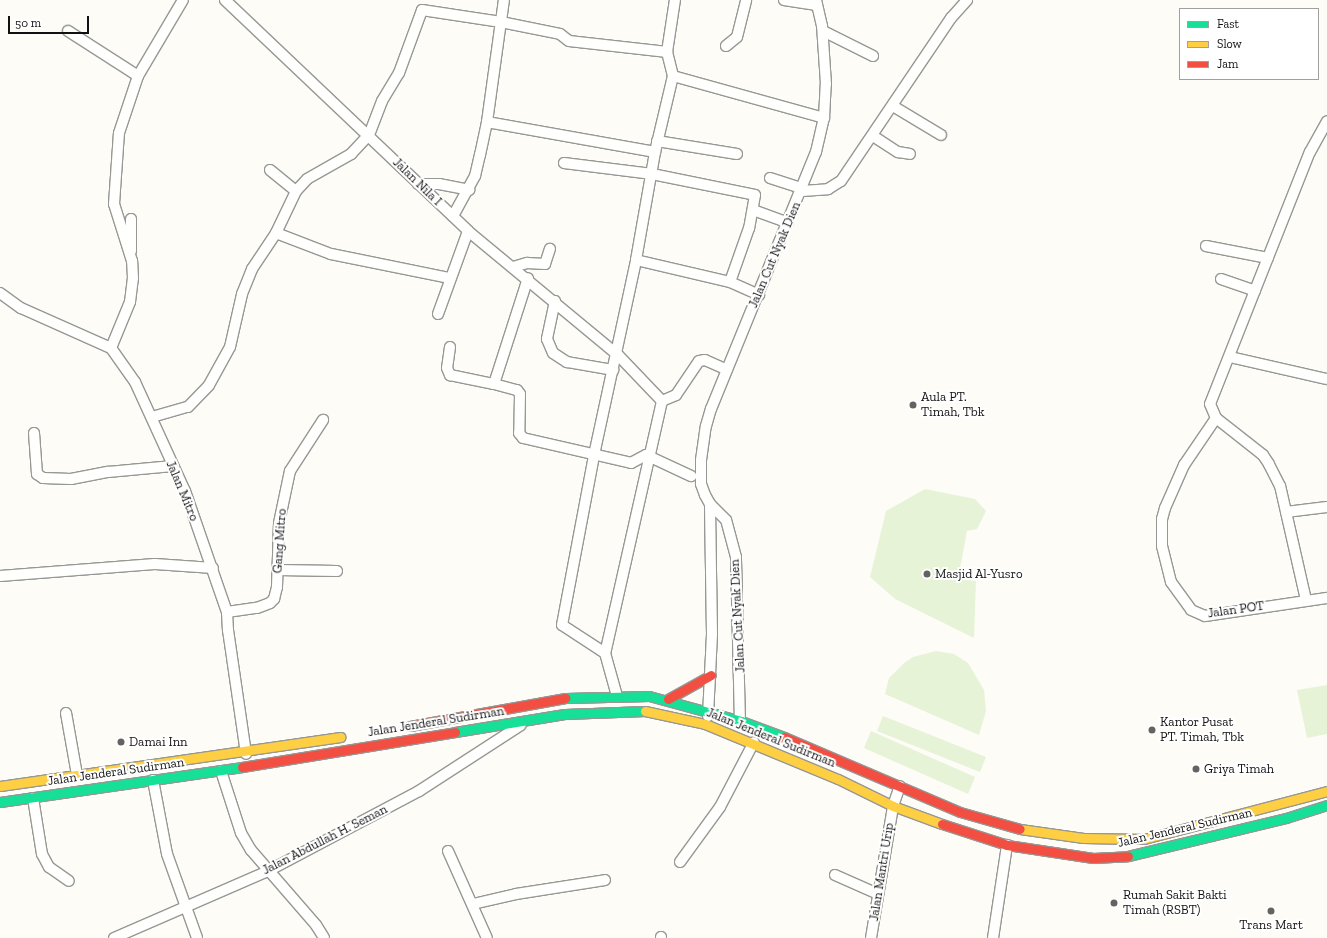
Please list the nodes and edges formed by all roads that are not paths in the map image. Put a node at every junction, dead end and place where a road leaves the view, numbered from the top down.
1 (183, 0) edge
2 (225, 0) edge
3 (504, 0) edge
4 (675, 0) edge
5 (746, 0) edge
6 (784, 0) edge
7 (967, 0) edge
8 (816, 2) edge
9 (423, 5) edge
10 (500, 22) junction
11 (68, 31) dead end
12 (823, 31) junction
13 (726, 46) dead end
14 (668, 52) junction
15 (873, 56) dead end
16 (680, 78) junction
17 (136, 80) junction
18 (892, 106) junction
19 (824, 118) junction
20 (1327, 121) edge
21 (487, 122) junction
22 (369, 135) junction
23 (941, 135) dead end
24 (873, 136) junction
25 (663, 142) junction
26 (655, 152) junction
27 (737, 154) dead end
28 (910, 154) dead end
29 (564, 163) dead end
30 (270, 170) dead end
31 (657, 175) junction
32 (770, 178) dead end
33 (418, 184) junction
34 (469, 190) junction
35 (803, 190) junction
36 (296, 191) junction
37 (753, 210) junction
38 (453, 216) junction
39 (131, 219) dead end
40 (788, 223) junction
41 (468, 231) junction
42 (276, 233) junction
43 (1206, 246) dead end
44 (550, 249) dead end
45 (1268, 258) junction
46 (132, 261) junction
47 (641, 261) junction
48 (513, 267) junction
49 (449, 278) junction
50 (528, 278) junction
51 (1221, 279) dead end
52 (730, 282) junction
53 (1255, 291) junction
54 (0, 294) edge
55 (759, 295) junction
56 (555, 301) junction
57 (438, 314) dead end
58 (450, 347) dead end
59 (111, 348) junction
60 (620, 357) junction
61 (1230, 357) junction
62 (613, 370) junction
63 (727, 370) junction
64 (1327, 379) edge
65 (494, 384) junction
66 (662, 401) junction
67 (152, 417) junction
68 (1216, 418) junction
69 (323, 420) dead end
70 (34, 433) dead end
71 (598, 455) junction
72 (650, 456) junction
73 (173, 466) junction
74 (691, 476) dead end
75 (710, 504) junction
76 (1327, 507) edge
77 (1286, 512) junction
78 (213, 568) junction
79 (278, 570) junction
80 (337, 572) dead end
81 (0, 576) edge
82 (1327, 598) edge
83 (1306, 600) junction
84 (228, 612) junction
85 (605, 653) junction
86 (711, 675) junction
87 (617, 696) junction
88 (668, 700) junction
89 (710, 712) junction
90 (66, 713) dead end
91 (741, 721) junction
92 (526, 722) junction
93 (706, 724) junction
94 (403, 727) dead end
95 (351, 735) dead end
96 (736, 736) junction
97 (754, 742) junction
98 (245, 750) junction
99 (248, 766) junction
100 (221, 771) junction
101 (77, 775) junction
102 (153, 780) junction
103 (0, 786) edge
104 (900, 786) junction
105 (1327, 791) edge
106 (33, 798) junction
107 (0, 802) edge
108 (1327, 805) edge
109 (892, 806) junction
110 (1007, 845) junction
111 (448, 851) dead end
112 (680, 862) dead end
113 (268, 871) junction
114 (835, 875) dead end
115 (605, 880) dead end
116 (69, 881) dead end
117 (878, 894) junction
118 (473, 904) junction
119 (186, 906) junction
120 (114, 938) edge
121 (197, 938) edge
122 (324, 938) edge
123 (487, 938) edge
124 (871, 938) edge
125 (993, 938) edge

1 - 17 street
2 - 22 street, Jalan Nila I
3 - 10 street
4 - 14 street
5 - 13 street
6 - 8 street
7 - 18 street
8 - 12 street, Jalan Cut Nyak Dien
9 - 10 street
9 - 22 street
10 - 14 street
10 - 21 street
11 - 17 street
12 - 15 street
12 - 19 street, Jalan Cut Nyak Dien
14 - 16 street
16 - 19 street
16 - 25 street
17 - 46 street
18 - 23 street
18 - 24 street
19 - 35 street, Jalan Cut Nyak Dien
20 - 45 street
21 - 26 street
21 - 34 street
22 - 33 street, Jalan Nila I
22 - 36 street
24 - 28 street
24 - 35 street
25 - 26 street
25 - 27 street
26 - 31 street
29 - 31 street
30 - 36 street
31 - 37 street
31 - 47 street
32 - 35 street
33 - 34 street
33 - 38 street, Jalan Nila I
34 - 38 street
35 - 40 street, Jalan Cut Nyak Dien
36 - 42 street
37 - 40 street
37 - 52 street
38 - 41 street, Jalan Nila I
39 - 46 street
40 - 55 street, Jalan Cut Nyak Dien
41 - 48 street, Jalan Nila I
41 - 49 street
42 - 49 street
42 - 67 street
43 - 45 street
44 - 48 street
45 - 53 street
46 - 59 street
47 - 52 street
47 - 60 street
48 - 50 street, Jalan Nila I
49 - 57 street
50 - 56 street, Jalan Nila I
50 - 65 street
51 - 53 street
52 - 55 street
53 - 61 street
54 - 59 street
55 - 63 street, Jalan Cut Nyak Dien
56 - 60 street, Jalan Nila I
56 - 62 street
58 - 65 street
59 - 67 street, Jalan Mitro
60 - 62 street
60 - 66 street, Jalan Nila I
61 - 64 street
61 - 68 street
62 - 71 street
63 - 66 street
63 - 75 street, Jalan Cut Nyak Dien
65 - 71 street
66 - 72 street
67 - 73 street, Jalan Mitro
68 - 77 street
68 - 83 street, Jalan POT
69 - 79 street, Gang Mitro
70 - 73 street
71 - 72 street
71 - 85 street
72 - 74 street
72 - 85 street
73 - 78 street, Jalan Mitro
75 - 86 street, Jalan Cut Nyak Dien
75 - 91 street, Jalan Cut Nyak Dien
76 - 77 street
77 - 83 street
78 - 81 street
78 - 84 street, Jalan Mitro
79 - 80 street
79 - 84 street, Gang Mitro
82 - 83 street, Jalan POT
84 - 98 street, Jalan Mitro
85 - 87 street
86 - 88 highway
86 - 89 street, Jalan Cut Nyak Dien
87 - 88 highway, Jalan Jenderal Sudirman
87 - 94 highway, Jalan Jenderal Sudirman
88 - 89 highway, Jalan Jenderal Sudirman
89 - 91 highway, Jalan Jenderal Sudirman
89 - 93 street, Jalan Cut Nyak Dien
90 - 101 street
91 - 96 street, Jalan Cut Nyak Dien
91 - 104 highway, Jalan Jenderal Sudirman
92 - 93 highway, Jalan Jenderal Sudirman
92 - 99 highway, Jalan Jenderal Sudirman
92 - 113 street, Jalan Abdullah H. Seman
93 - 96 highway, Jalan Jenderal Sudirman
95 - 98 highway, Jalan Jenderal Sudirman
96 - 97 highway, Jalan Jenderal Sudirman
97 - 109 highway, Jalan Jenderal Sudirman
97 - 112 street
98 - 99 street, Jalan Mitro
98 - 101 highway, Jalan Jenderal Sudirman
99 - 100 highway, Jalan Jenderal Sudirman
100 - 102 highway, Jalan Jenderal Sudirman
100 - 113 street
101 - 103 highway, Jalan Jenderal Sudirman
102 - 106 highway, Jalan Jenderal Sudirman
102 - 119 street
104 - 105 highway, Jalan Jenderal Sudirman
104 - 109 street, Jalan Mantri Urip
106 - 107 highway, Jalan Jenderal Sudirman
106 - 116 street
108 - 110 highway, Jalan Jenderal Sudirman
109 - 110 highway, Jalan Jenderal Sudirman
109 - 117 street, Jalan Mantri Urip
110 - 125 street
111 - 118 street
113 - 119 street, Jalan Abdullah H. Seman
113 - 122 street
114 - 117 street
115 - 118 street
117 - 124 street, Jalan Mantri Urip
118 - 123 street
119 - 120 street, Jalan Abdullah H. Seman
119 - 121 street

